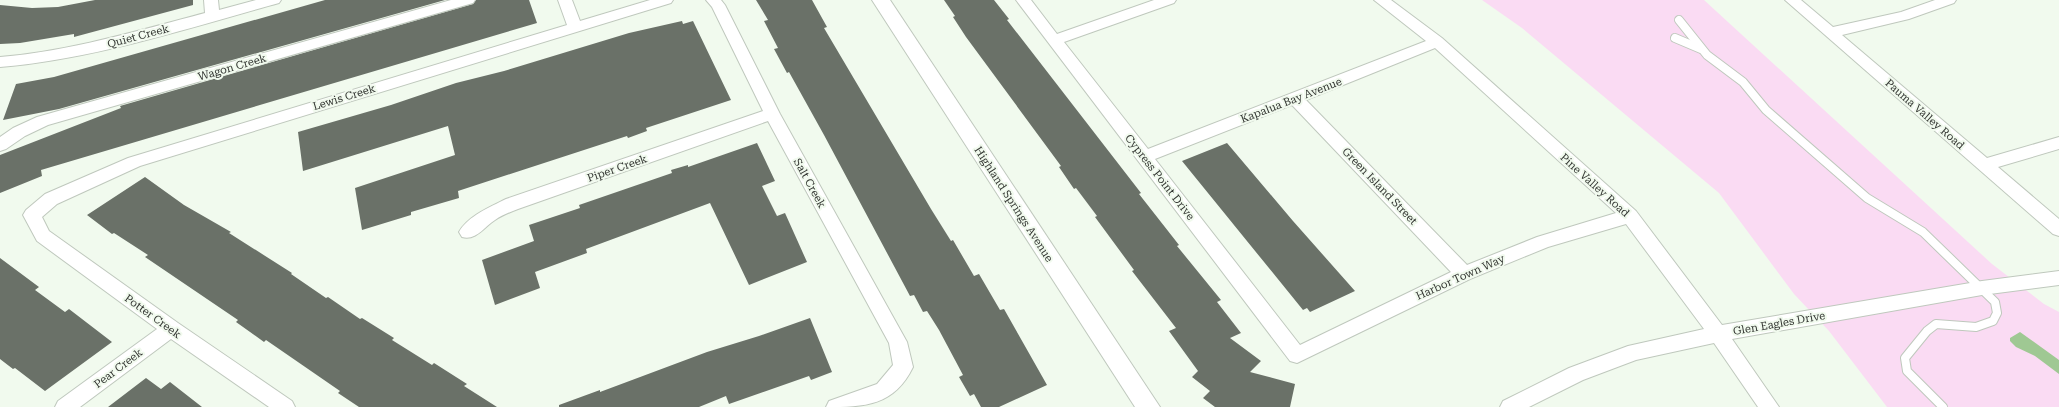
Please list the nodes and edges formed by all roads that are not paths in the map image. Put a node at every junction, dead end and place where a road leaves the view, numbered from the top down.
1 (211, 0) edge
2 (274, 0) edge
3 (468, 0) edge
4 (565, 0) edge
5 (666, 0) edge
6 (713, 0) edge
7 (881, 0) edge
8 (1023, 0) edge
9 (1169, 0) edge
10 (1381, 0) edge
11 (1792, 0) edge
12 (1949, 0) edge
13 (213, 17) junction
14 (1679, 20) dead end
15 (575, 27) junction
16 (1830, 33) junction
17 (1675, 38) dead end
18 (1054, 40) junction
19 (1437, 42) junction
20 (1704, 50) junction
21 (0, 62) edge
22 (1296, 99) junction
23 (772, 114) junction
24 (2059, 143) edge
25 (0, 145) edge
26 (1145, 157) junction
27 (1984, 165) junction
28 (32, 215) joint
29 (1630, 216) junction
30 (2059, 229) edge
31 (468, 232) dead end
32 (1464, 274) junction
33 (2059, 278) edge
34 (1982, 288) junction
35 (171, 329) junction
36 (1718, 334) junction
37 (1297, 355) joint
38 (65, 407) edge
39 (285, 407) edge
40 (836, 407) edge
41 (1148, 407) edge
42 (1510, 407) edge
43 (1769, 407) edge
44 (1943, 407) edge

1 - 13 street
2 - 13 street, Quiet Creek
3 - 25 street, Wagon Creek
4 - 15 street
5 - 15 street, Lewis Creek
6 - 23 street, Salt Creek
7 - 41 street, Highland Springs Avenue
8 - 18 street, Cypress Point Drive
9 - 18 street
10 - 19 street, Pine Valley Road
11 - 16 street, Pauma Valley Road
12 - 16 street
13 - 21 street, Quiet Creek
14 - 20 lane
15 - 28 street, Lewis Creek
16 - 27 street, Pauma Valley Road
17 - 20 lane
18 - 26 street, Cypress Point Drive
19 - 22 street, Kapalua Bay Avenue
19 - 29 street, Pine Valley Road
20 - 34 lane
22 - 26 street, Kapalua Bay Avenue
22 - 32 street, Green Island Street
23 - 31 street, Piper Creek
23 - 40 street, Salt Creek
24 - 27 street
26 - 37 street, Cypress Point Drive
27 - 30 street, Pauma Valley Road
28 - 35 street, Potter Creek
29 - 32 street, Harbor Town Way
29 - 36 street, Pine Valley Road
32 - 37 street, Harbor Town Way
33 - 34 street, Glen Eagles Drive
34 - 36 street, Glen Eagles Drive
34 - 44 lane
35 - 38 street, Pear Creek
35 - 39 street, Potter Creek
36 - 42 street, Glen Eagles Drive
36 - 43 street, Pine Valley Road

